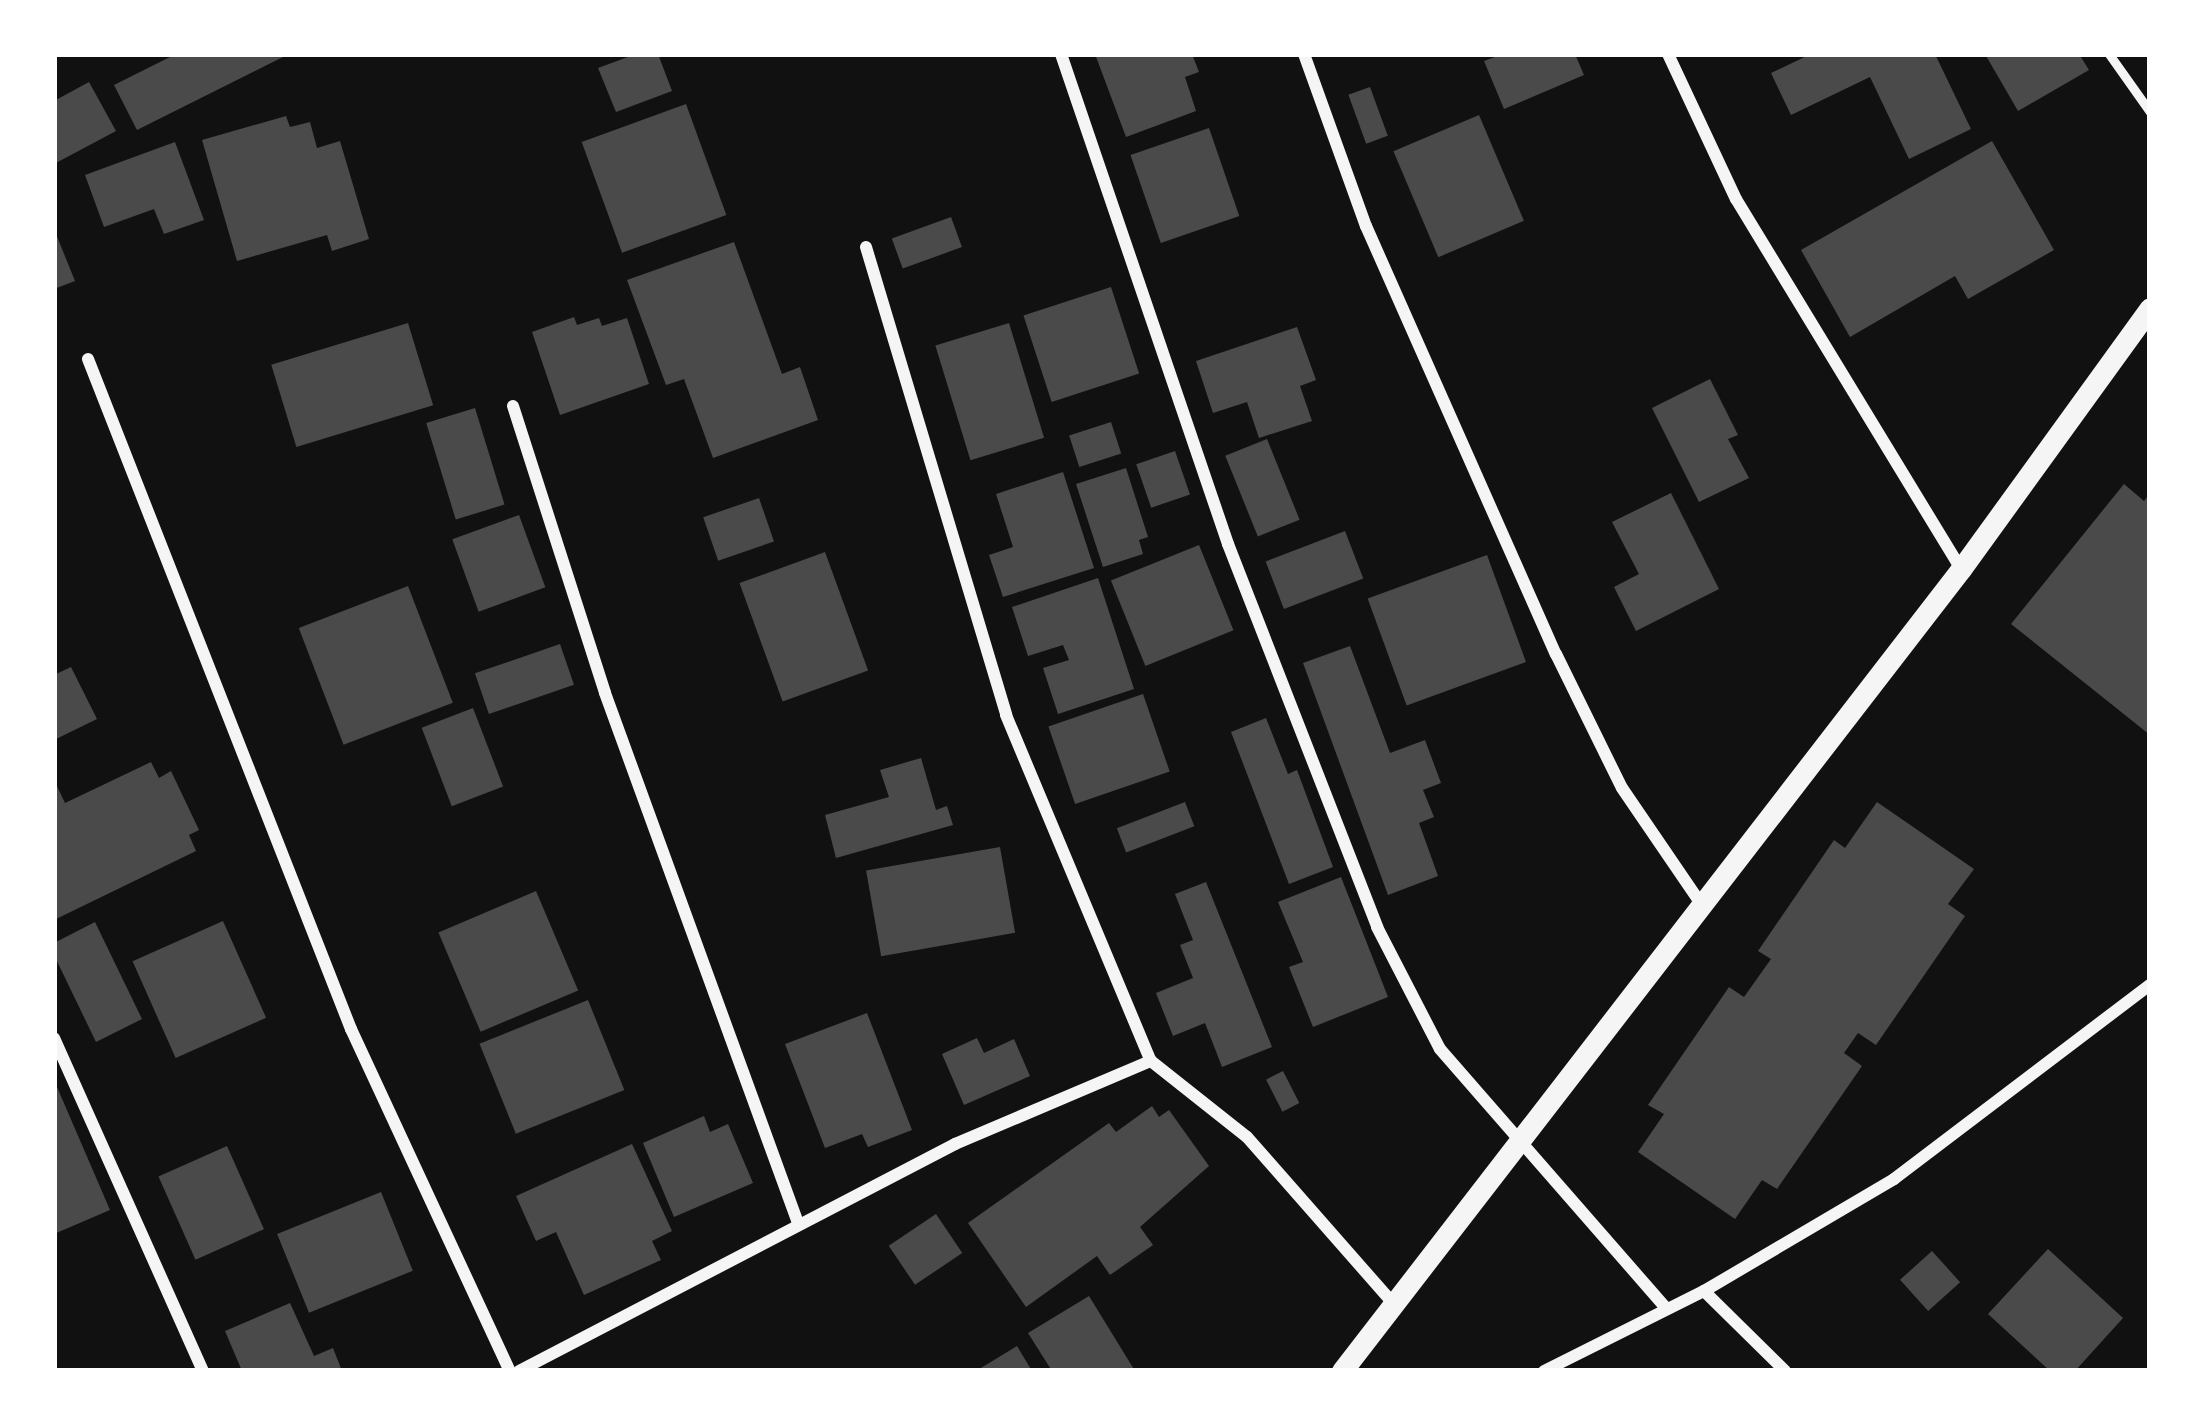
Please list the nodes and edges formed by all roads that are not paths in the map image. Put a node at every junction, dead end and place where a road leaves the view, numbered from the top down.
1 (1061, 54) edge
2 (1304, 54) edge
3 (1668, 54) edge
4 (2109, 54) edge
5 (2150, 112) edge
6 (866, 247) dead end
7 (2150, 308) edge
8 (88, 359) dead end
9 (513, 406) dead end
10 (1961, 569) junction
11 (1701, 904) junction
12 (2150, 985) edge
13 (54, 1038) edge
14 (1151, 1061) junction
15 (1522, 1139) junction
16 (798, 1223) junction
17 (1704, 1291) junction
18 (1392, 1301) junction
19 (1667, 1309) junction
20 (202, 1371) edge
21 (509, 1371) edge
22 (519, 1371) edge
23 (1342, 1371) edge
24 (1544, 1371) edge
25 (1785, 1371) edge

1 - 15 street
2 - 11 street
3 - 10 street
4 - 5 lane
6 - 14 street
7 - 10 street
8 - 21 street
9 - 16 street
10 - 11 street
11 - 15 street
12 - 17 street
13 - 20 street
14 - 16 street
14 - 18 street
15 - 18 street
15 - 19 street
16 - 22 street
17 - 19 street
17 - 25 street
18 - 23 street
19 - 24 street

